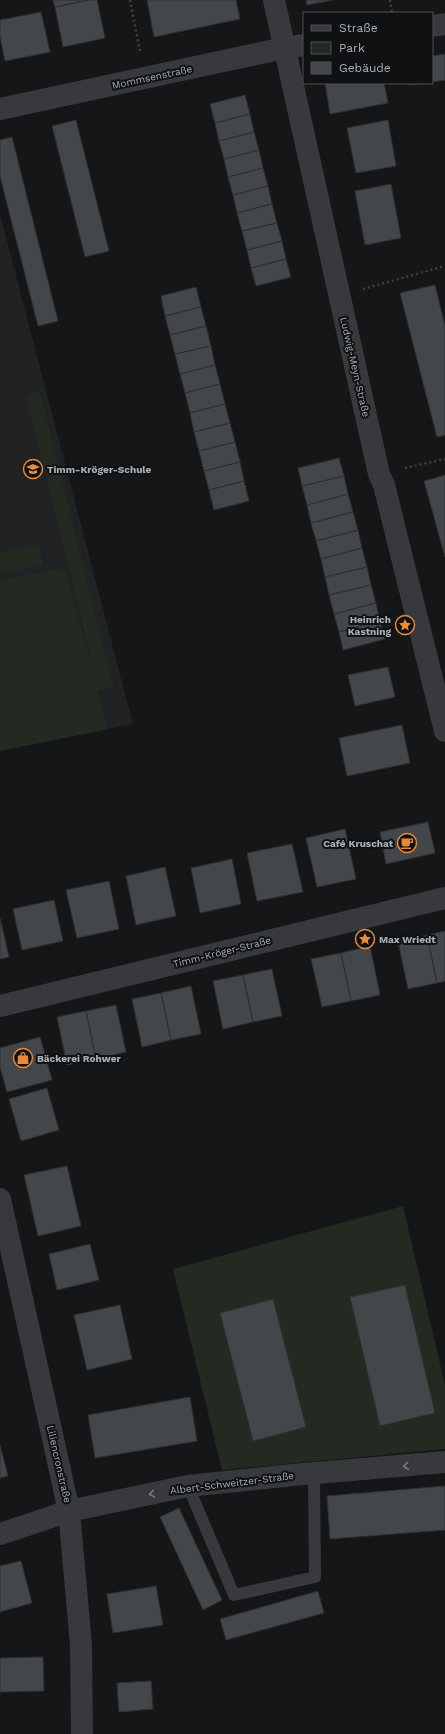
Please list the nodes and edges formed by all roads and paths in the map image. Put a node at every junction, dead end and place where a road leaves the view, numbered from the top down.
1 (130, 0) edge
2 (274, 0) edge
3 (390, 0) edge
4 (392, 12) edge
5 (445, 24) edge
6 (433, 26) edge
7 (294, 47) edge
8 (145, 78) junction
9 (0, 109) edge
10 (445, 266) edge
11 (339, 295) junction
12 (445, 459) edge
13 (379, 474) junction
14 (445, 731) edge
15 (445, 898) edge
16 (0, 1006) edge
17 (0, 1199) edge
18 (445, 1462) edge
19 (314, 1473) junction
20 (188, 1486) junction
21 (69, 1511) junction
22 (0, 1534) edge
23 (82, 1734) edge

1 - 8 path
2 - 7 street, Ludwig-Meyn-Straße
3 - 4 path
5 - 6 street
7 - 8 street, Mommsenstraße
7 - 11 street, Ludwig-Meyn-Straße
8 - 9 street, Mommsenstraße
10 - 11 path
11 - 13 street, Ludwig-Meyn-Straße
12 - 13 path
13 - 14 street, Ludwig-Meyn-Straße
15 - 16 street, Timm-Kröger-Straße
17 - 21 street, Liliencronstraße
18 -> 19 street, Albert-Schweitzer-Straße
19 - 20 street, Albert-Schweitzer-Straße
19 - 20 lane
20 -> 21 street, Albert-Schweitzer-Straße
21 - 22 street, Albert-Schweitzer-Straße
21 - 23 street, Liliencronstraße

